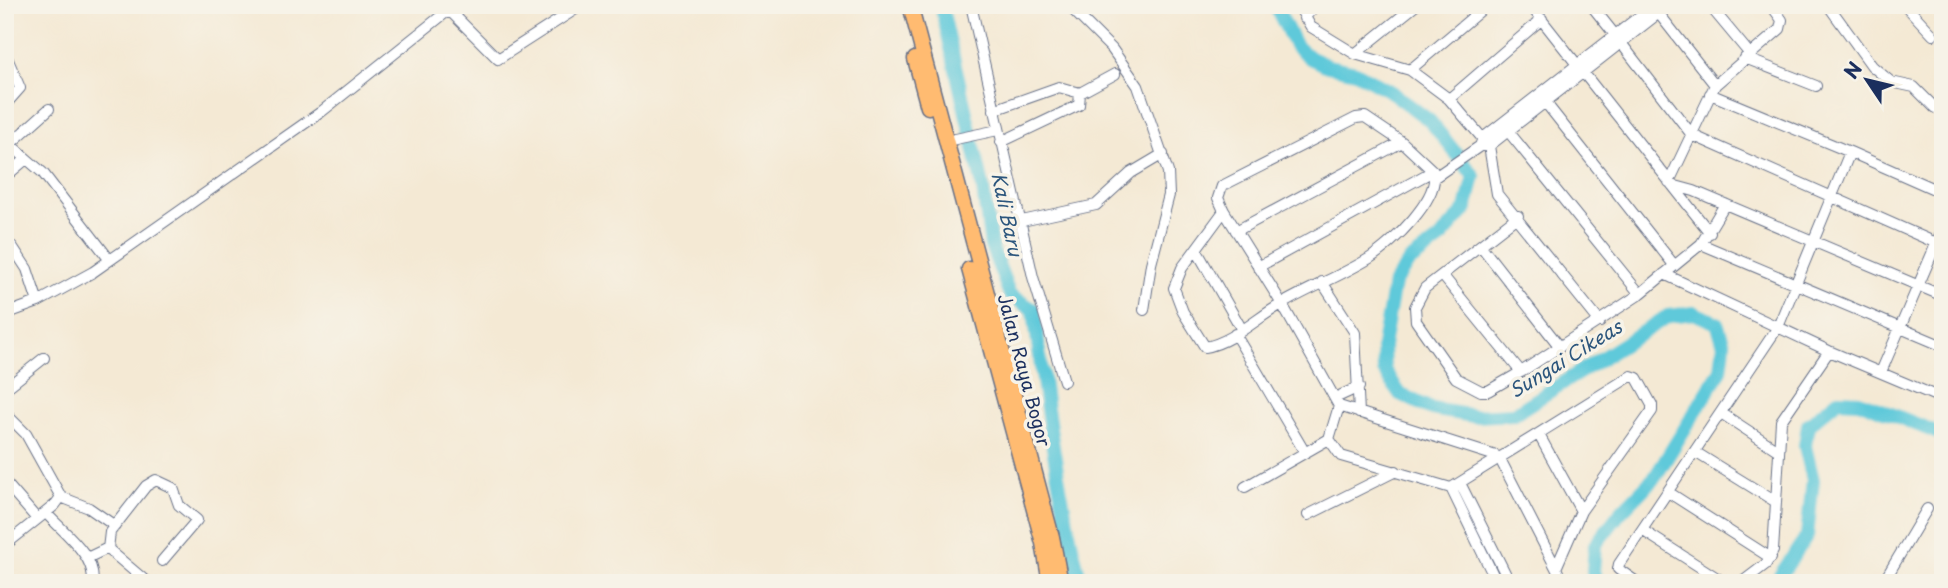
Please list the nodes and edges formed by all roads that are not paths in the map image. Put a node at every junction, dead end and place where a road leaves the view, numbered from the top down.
1 (583, 5) edge
2 (900, 5) edge
3 (910, 5) edge
4 (971, 5) edge
5 (1068, 5) edge
6 (1297, 5) edge
7 (1316, 5) edge
8 (1416, 5) edge
9 (1487, 5) edge
10 (1530, 5) edge
11 (1591, 5) edge
12 (1669, 5) edge
13 (1709, 5) edge
14 (1771, 5) edge
15 (1905, 5) edge
16 (1830, 6) edge
17 (1654, 8) edge
18 (1304, 18) junction
19 (1542, 19) junction
20 (1933, 35) dead end
21 (1618, 39) junction
22 (1355, 54) junction
23 (6, 56) edge
24 (1747, 56) junction
25 (1581, 68) junction
26 (1410, 70) junction
27 (1115, 74) dead end
28 (1816, 86) dead end
29 (1713, 89) junction
30 (1080, 93) junction
31 (1449, 99) junction
32 (1545, 102) junction
33 (5, 105) edge
34 (1943, 108) edge
35 (49, 109) dead end
36 (994, 110) junction
37 (998, 130) junction
38 (1508, 131) junction
39 (1692, 135) junction
40 (946, 141) junction
41 (7, 142) edge
42 (1001, 142) junction
43 (1402, 142) junction
44 (1484, 143) junction
45 (1850, 152) junction
46 (1163, 154) junction
47 (25, 160) junction
48 (1438, 173) junction
49 (5, 177) edge
50 (1671, 183) junction
51 (1943, 193) edge
52 (1831, 196) junction
53 (1725, 204) junction
54 (1224, 211) junction
55 (1518, 216) junction
56 (1022, 220) junction
57 (1943, 228) edge
58 (1236, 231) junction
59 (1710, 233) junction
60 (1812, 241) junction
61 (1702, 244) junction
62 (1939, 245) edge
63 (12, 246) dead end
64 (1481, 246) junction
65 (1196, 251) junction
66 (109, 258) junction
67 (1674, 265) junction
68 (1258, 267) junction
69 (1664, 274) junction
70 (1443, 276) junction
71 (1322, 282) junction
72 (1794, 284) junction
73 (1918, 286) junction
74 (1640, 294) junction
75 (1943, 296) edge
76 (38, 302) junction
77 (1282, 304) junction
78 (1144, 310) dead end
79 (5, 314) edge
80 (1600, 322) junction
81 (1778, 327) junction
82 (1900, 329) junction
83 (1238, 331) junction
84 (1943, 346) edge
85 (1560, 347) junction
86 (1829, 351) junction
87 (44, 358) dead end
88 (1521, 372) junction
89 (1881, 372) junction
90 (1064, 380) dead end
91 (1359, 387) junction
92 (5, 389) edge
93 (1943, 399) edge
94 (1337, 402) junction
95 (1359, 412) junction
96 (5, 413) edge
97 (1721, 413) junction
98 (1781, 421) junction
99 (1539, 435) junction
100 (1329, 439) junction
101 (1764, 441) junction
102 (1304, 451) junction
103 (1779, 451) junction
104 (1695, 452) junction
105 (1499, 457) junction
106 (1396, 471) junction
107 (5, 482) edge
108 (1456, 486) junction
109 (1245, 487) dead end
110 (1668, 492) junction
111 (61, 497) junction
112 (1776, 502) junction
113 (1927, 509) dead end
114 (1581, 511) junction
115 (1308, 515) dead end
116 (42, 516) junction
117 (115, 526) junction
118 (1642, 530) junction
119 (5, 545) edge
120 (108, 548) junction
121 (87, 558) junction
122 (1771, 558) junction
123 (162, 561) dead end
124 (1556, 568) junction
125 (93, 583) edge
126 (148, 583) edge
127 (1050, 583) edge
128 (1061, 583) edge
129 (1497, 583) edge
130 (1510, 583) edge
131 (1563, 583) edge
132 (1638, 583) edge
133 (1725, 583) edge
134 (1741, 583) edge
135 (1883, 583) edge

1 - 66 street
2 - 127 highway, Jalan Raya Bogor
3 - 40 highway, Jalan Raya Bogor
4 - 36 street
5 - 46 street
6 - 18 street
7 - 18 street
8 - 22 street
9 - 26 street
10 - 19 street
11 - 21 street
12 - 17 street
13 - 24 street
14 - 24 street
15 - 20 street
16 - 34 street
17 - 21 street
17 - 29 street
18 - 22 street
19 - 25 street
19 - 31 street
21 - 25 street
21 - 39 street
22 - 26 street
23 - 33 street
24 - 28 street
24 - 29 street
25 - 32 street
25 - 44 street
25 - 50 street
26 - 31 street
27 - 30 street
29 - 39 street
29 - 45 street
30 - 36 street
30 - 42 street
31 - 44 street
32 - 38 street
32 - 67 street
35 - 41 street
36 - 37 street
37 - 40 street
37 - 42 street
38 - 44 street
38 - 74 street
39 - 50 street
39 - 52 street
40 - 128 highway, Jalan Raya Bogor
41 - 47 street
42 - 56 street
43 - 48 street
43 - 54 street
43 - 58 street
44 - 48 street
44 - 55 street
45 - 51 street
45 - 52 street
46 - 56 street
46 - 78 street
47 - 49 street
47 - 66 street
48 - 68 street
48 - 71 street
50 - 53 street
50 - 59 street
52 - 60 street
52 - 62 street
53 - 59 street
53 - 60 street
54 - 58 street
54 - 65 street
55 - 64 street
55 - 80 street
56 - 90 street
57 - 62 street
58 - 68 street
59 - 61 street
60 - 72 street
60 - 73 street
61 - 67 street
61 - 72 street
62 - 73 street
63 - 76 street
64 - 70 street
64 - 85 street
65 - 83 street
65 - 83 street
66 - 76 street
67 - 69 street
68 - 77 street
69 - 74 street
69 - 81 street
70 - 88 street
70 - 88 street
71 - 77 street
71 - 91 street
72 - 81 street
72 - 82 street
73 - 75 street
73 - 82 street
74 - 80 street
76 - 79 street
77 - 83 street
77 - 94 street
80 - 85 street
81 - 86 street
81 - 97 street
82 - 84 street
82 - 89 street
83 - 102 street
85 - 88 street
86 - 89 street
86 - 98 street
87 - 92 street
89 - 93 street
91 - 94 street
91 - 95 street
94 - 95 street
94 - 100 street
95 - 105 street
96 - 111 street
97 - 101 street
97 - 104 street
98 - 101 street
98 - 103 street
99 - 105 street
99 - 114 street
99 - 114 street
100 - 102 street
100 - 106 street
101 - 103 street
102 - 109 street
103 - 112 street
104 - 110 street
104 - 112 street
105 - 108 street
105 - 124 street
106 - 108 street
106 - 115 street
107 - 116 street
108 - 129 street
108 - 130 street
110 - 118 street
110 - 122 street
111 - 116 street
111 - 117 street
112 - 122 street
113 - 135 street
114 - 124 street
116 - 119 street
116 - 121 street
117 - 120 street
117 - 123 street
118 - 132 street
118 - 133 street
120 - 121 street
120 - 126 street
121 - 125 street
122 - 134 street
124 - 131 street

